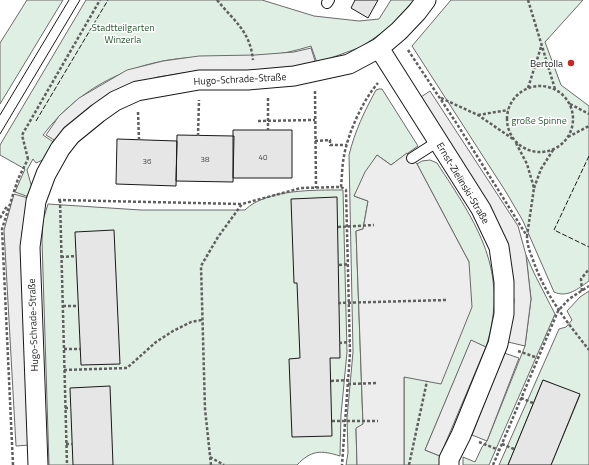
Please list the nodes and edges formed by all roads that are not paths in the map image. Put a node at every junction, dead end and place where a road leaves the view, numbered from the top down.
1 (426, 0) edge
2 (378, 48) junction
3 (437, 142) junction
4 (412, 158) dead end
5 (38, 465) edge
6 (450, 465) edge

1 - 2 street, Hugo-Schrade-Straße
2 - 3 street, Ernst-Zielinski-Straße
2 - 5 street, Hugo-Schrade-Straße
3 - 4 lane
3 - 6 street, Ernst-Zielinski-Straße

